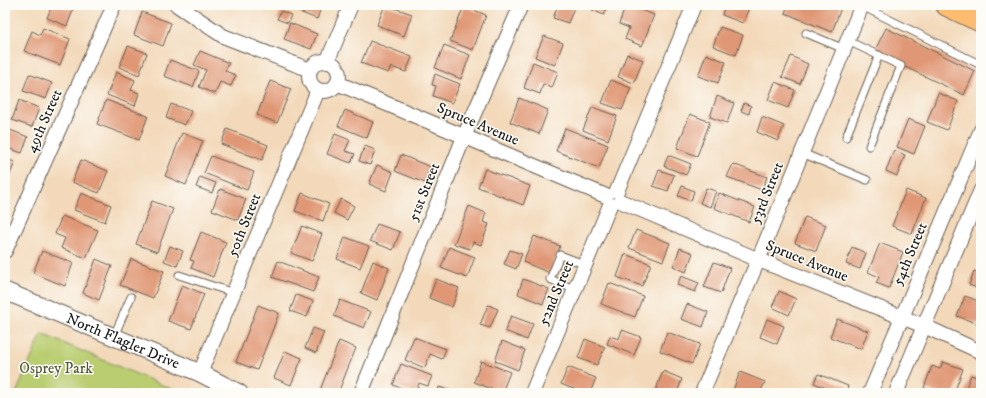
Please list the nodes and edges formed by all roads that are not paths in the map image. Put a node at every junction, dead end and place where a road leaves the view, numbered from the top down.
1 (114, 5) edge
2 (177, 5) edge
3 (351, 5) edge
4 (521, 5) edge
5 (694, 5) edge
6 (862, 6) edge
7 (956, 7) edge
8 (981, 22) edge
9 (806, 33) dead end
10 (846, 45) junction
11 (879, 55) junction
12 (327, 62) junction
13 (981, 66) edge
14 (310, 70) junction
15 (337, 83) junction
16 (318, 90) junction
17 (981, 130) edge
18 (464, 137) junction
19 (846, 137) dead end
20 (869, 146) dead end
21 (802, 153) junction
22 (867, 180) dead end
23 (981, 190) edge
24 (613, 198) junction
25 (5, 251) edge
26 (758, 260) junction
27 (586, 265) junction
28 (179, 274) dead end
29 (576, 290) junction
30 (5, 291) edge
31 (234, 293) junction
32 (131, 297) dead end
33 (901, 317) junction
34 (924, 326) junction
35 (114, 336) junction
36 (981, 352) edge
37 (200, 374) junction
38 (239, 393) edge
39 (360, 393) edge
40 (532, 393) edge
41 (702, 393) edge
42 (870, 393) edge
43 (896, 393) edge

1 - 25 street, 49th Street
2 - 14 street
3 - 12 street
4 - 18 street, 51st Street
5 - 24 street, 52nd Street
6 - 10 street, 53rd Street
6 - 13 lane
7 - 8 main road
9 - 10 lane
10 - 11 lane
10 - 21 street, 53rd Street
11 - 19 lane
11 - 20 lane
12 - 14 street
12 - 15 street
14 - 16 street
15 - 16 street
15 - 18 street, Spruce Avenue
16 - 31 street, 50th Street
17 - 33 street, 54th Street
18 - 24 street, Spruce Avenue
18 - 39 street, 51st Street
21 - 22 lane
21 - 26 street, 53rd Street
23 - 34 street
24 - 26 street, Spruce Avenue
24 - 27 street, 52nd Street
26 - 33 street, Spruce Avenue
26 - 41 street, 53rd Street
27 - 29 street, 52nd Street
27 - 29 lane
28 - 31 lane
29 - 40 street, 52nd Street
30 - 35 street, North Flagler Drive
31 - 37 street, 50th Street
32 - 35 lane
33 - 34 street, Spruce Avenue
33 - 42 street, 54th Street
34 - 36 street, Spruce Avenue
34 - 43 street
35 - 37 street, North Flagler Drive
37 - 38 street, North Flagler Drive

